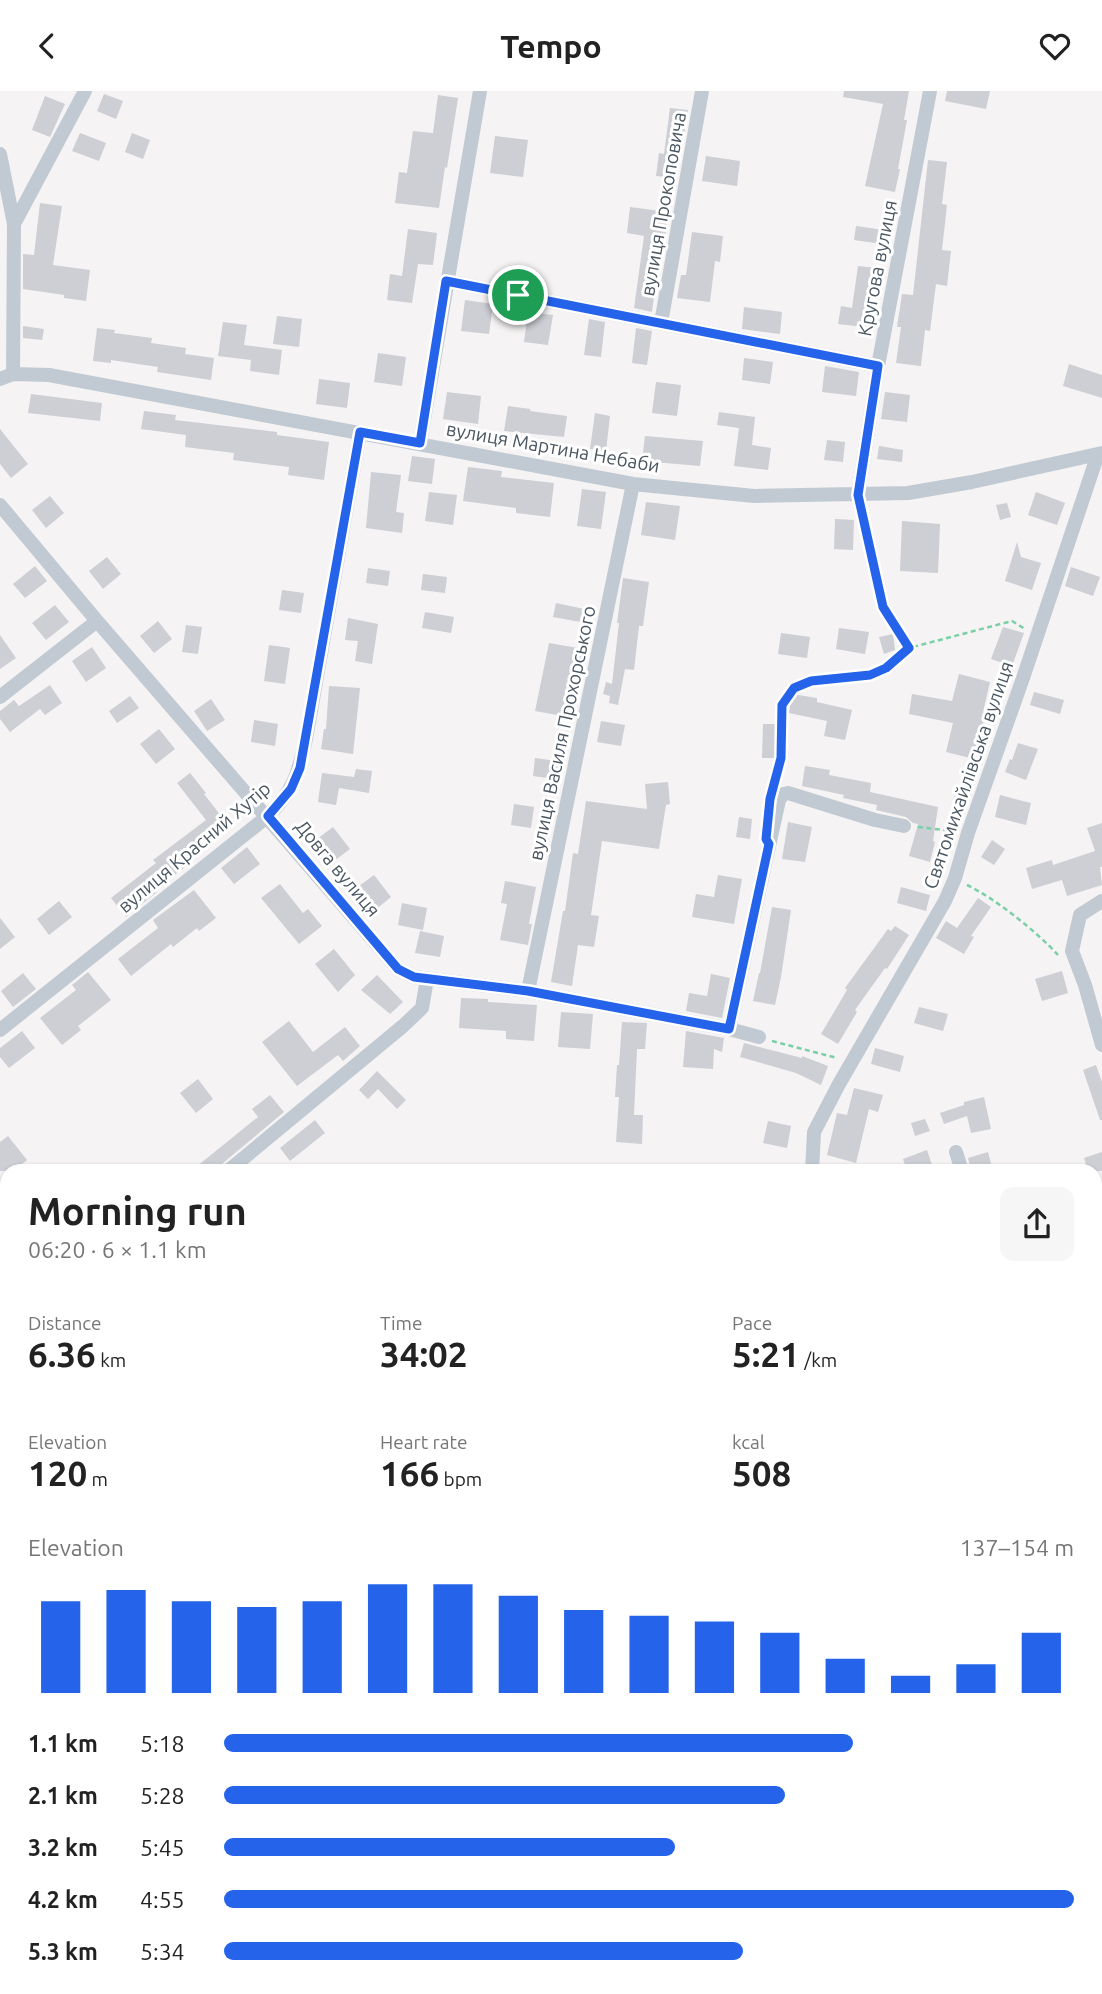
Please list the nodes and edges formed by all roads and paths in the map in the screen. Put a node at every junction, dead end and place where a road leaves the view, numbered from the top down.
1 (86, 91) edge
2 (480, 91) edge
3 (702, 91) edge
4 (930, 91) edge
5 (0, 154) edge
6 (14, 224) junction
7 (446, 281) junction
8 (661, 323) junction
9 (878, 366) junction
10 (6, 377) edge
11 (360, 432) junction
12 (420, 443) junction
13 (1100, 453) edge
14 (633, 484) junction
15 (858, 495) junction
16 (0, 505) edge
17 (97, 621) junction
18 (1038, 634) junction
19 (909, 648) junction
20 (0, 697) edge
21 (774, 785) dead end
22 (268, 816) junction
23 (904, 826) joint
24 (968, 833) junction
25 (982, 893) dead end
26 (1102, 901) edge
27 (1047, 943) dead end
28 (427, 979) junction
29 (528, 991) junction
30 (729, 1029) junction
31 (0, 1030) edge
32 (759, 1037) joint
33 (1102, 1045) edge
34 (842, 1059) dead end
35 (956, 1152) dead end
36 (236, 1164) edge
37 (812, 1164) edge
38 (960, 1164) edge

1 - 6 street
2 - 7 street
3 - 8 street, вулиця Прокоповича
4 - 9 street, Кругова вулиця
5 - 6 street
6 - 10 street
7 - 8 street, вулиця Прокоповича
7 - 12 street
8 - 9 street, вулиця Прокоповича
9 - 15 street, Кругова вулиця
10 - 11 street, вулиця Мартина Небаби
11 - 12 street, вулиця Мартина Небаби
11 - 22 street, вулиця Красний Хутір
12 - 14 street, вулиця Мартина Небаби
13 - 15 street, вулиця Мартина Небаби
13 - 18 street, Святомихайлівська вулиця
14 - 15 street, вулиця Мартина Небаби
14 - 29 street, вулиця Василя Прохорського
15 - 19 path
16 - 17 street, Довга вулиця
17 - 20 street
17 - 22 street, Довга вулиця
18 - 19 path
18 - 24 street, Святомихайлівська вулиця
19 - 21 path
22 - 28 street, Довга вулиця
22 - 31 street, вулиця Красний Хутір
23 - 24 path
23 - 30 street
24 - 37 street, Святомихайлівська вулиця
25 - 27 path
26 - 33 street
28 - 29 street, Довга вулиця
28 - 36 street
29 - 30 street, Довга вулиця
30 - 32 street, Довга вулиця
32 - 34 path
35 - 38 street

